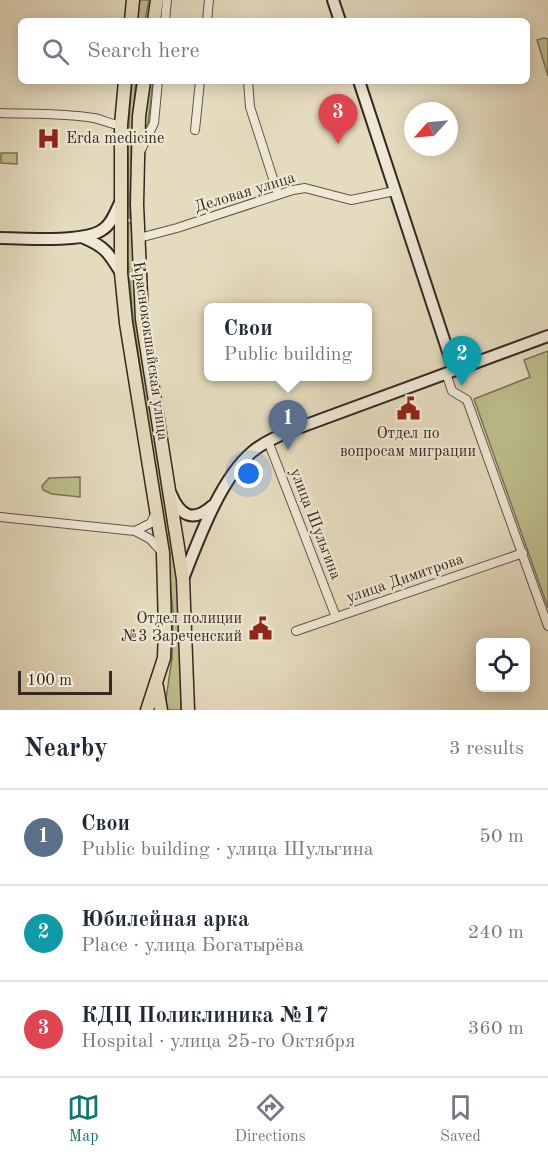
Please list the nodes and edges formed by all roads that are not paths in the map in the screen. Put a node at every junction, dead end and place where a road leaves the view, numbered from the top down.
1 (133, 0) edge
2 (157, 0) edge
3 (167, 0) edge
4 (209, 0) edge
5 (333, 0) edge
6 (131, 18) edge
7 (154, 18) edge
8 (165, 18) edge
9 (207, 18) edge
10 (339, 18) edge
11 (125, 84) edge
12 (144, 84) edge
13 (158, 84) edge
14 (200, 84) edge
15 (248, 84) edge
16 (360, 84) edge
17 (0, 113) edge
18 (121, 125) junction
19 (195, 129) dead end
20 (138, 156) junction
21 (395, 191) junction
22 (278, 194) junction
23 (120, 202) junction
24 (0, 238) edge
25 (84, 238) junction
26 (139, 238) junction
27 (121, 273) junction
28 (548, 336) edge
29 (450, 372) junction
30 (268, 441) junction
31 (169, 490) junction
32 (217, 502) junction
33 (156, 511) junction
34 (0, 517) edge
35 (135, 531) junction
36 (163, 553) junction
37 (522, 553) junction
38 (183, 579) junction
39 (336, 617) junction
40 (548, 626) edge
41 (296, 631) dead end
42 (157, 682) junction
43 (187, 709) edge
44 (147, 710) edge
45 (161, 710) edge

1 - 6 main road
2 - 7 main road
3 - 8 street
4 - 9 street
5 - 10 street
11 - 18 main road, Краснококшайская улица
12 - 20 main road, Краснококшайская улица
13 - 20 street, Краснококшайская улица
14 - 19 street
15 - 22 street
16 - 21 street
17 - 18 street
18 - 23 main road, Краснококшайская улица
20 - 26 main road, Краснококшайская улица
21 - 22 street, Деловая улица
21 - 29 street
22 - 26 street, Деловая улица
23 - 25 street
23 - 27 main road, Краснококшайская улица
24 - 25 street
25 - 27 street
26 - 31 main road, Краснококшайская улица
27 - 33 main road, Краснококшайская улица
28 - 29 street
29 - 30 street
29 - 37 street
30 - 32 street
30 - 39 street, улица Шульгина
31 - 32 street
31 - 38 main road, Краснококшайская улица
32 - 38 street
33 - 35 street
33 - 36 main road, Краснококшайская улица
34 - 35 street
35 - 36 street
36 - 42 main road, Краснококшайская улица
37 - 39 street, улица Димитрова
37 - 40 street
38 - 43 main road, Краснококшайская улица
39 - 41 street, улица Димитрова
42 - 44 main road, Краснококшайская улица
42 - 45 main road

